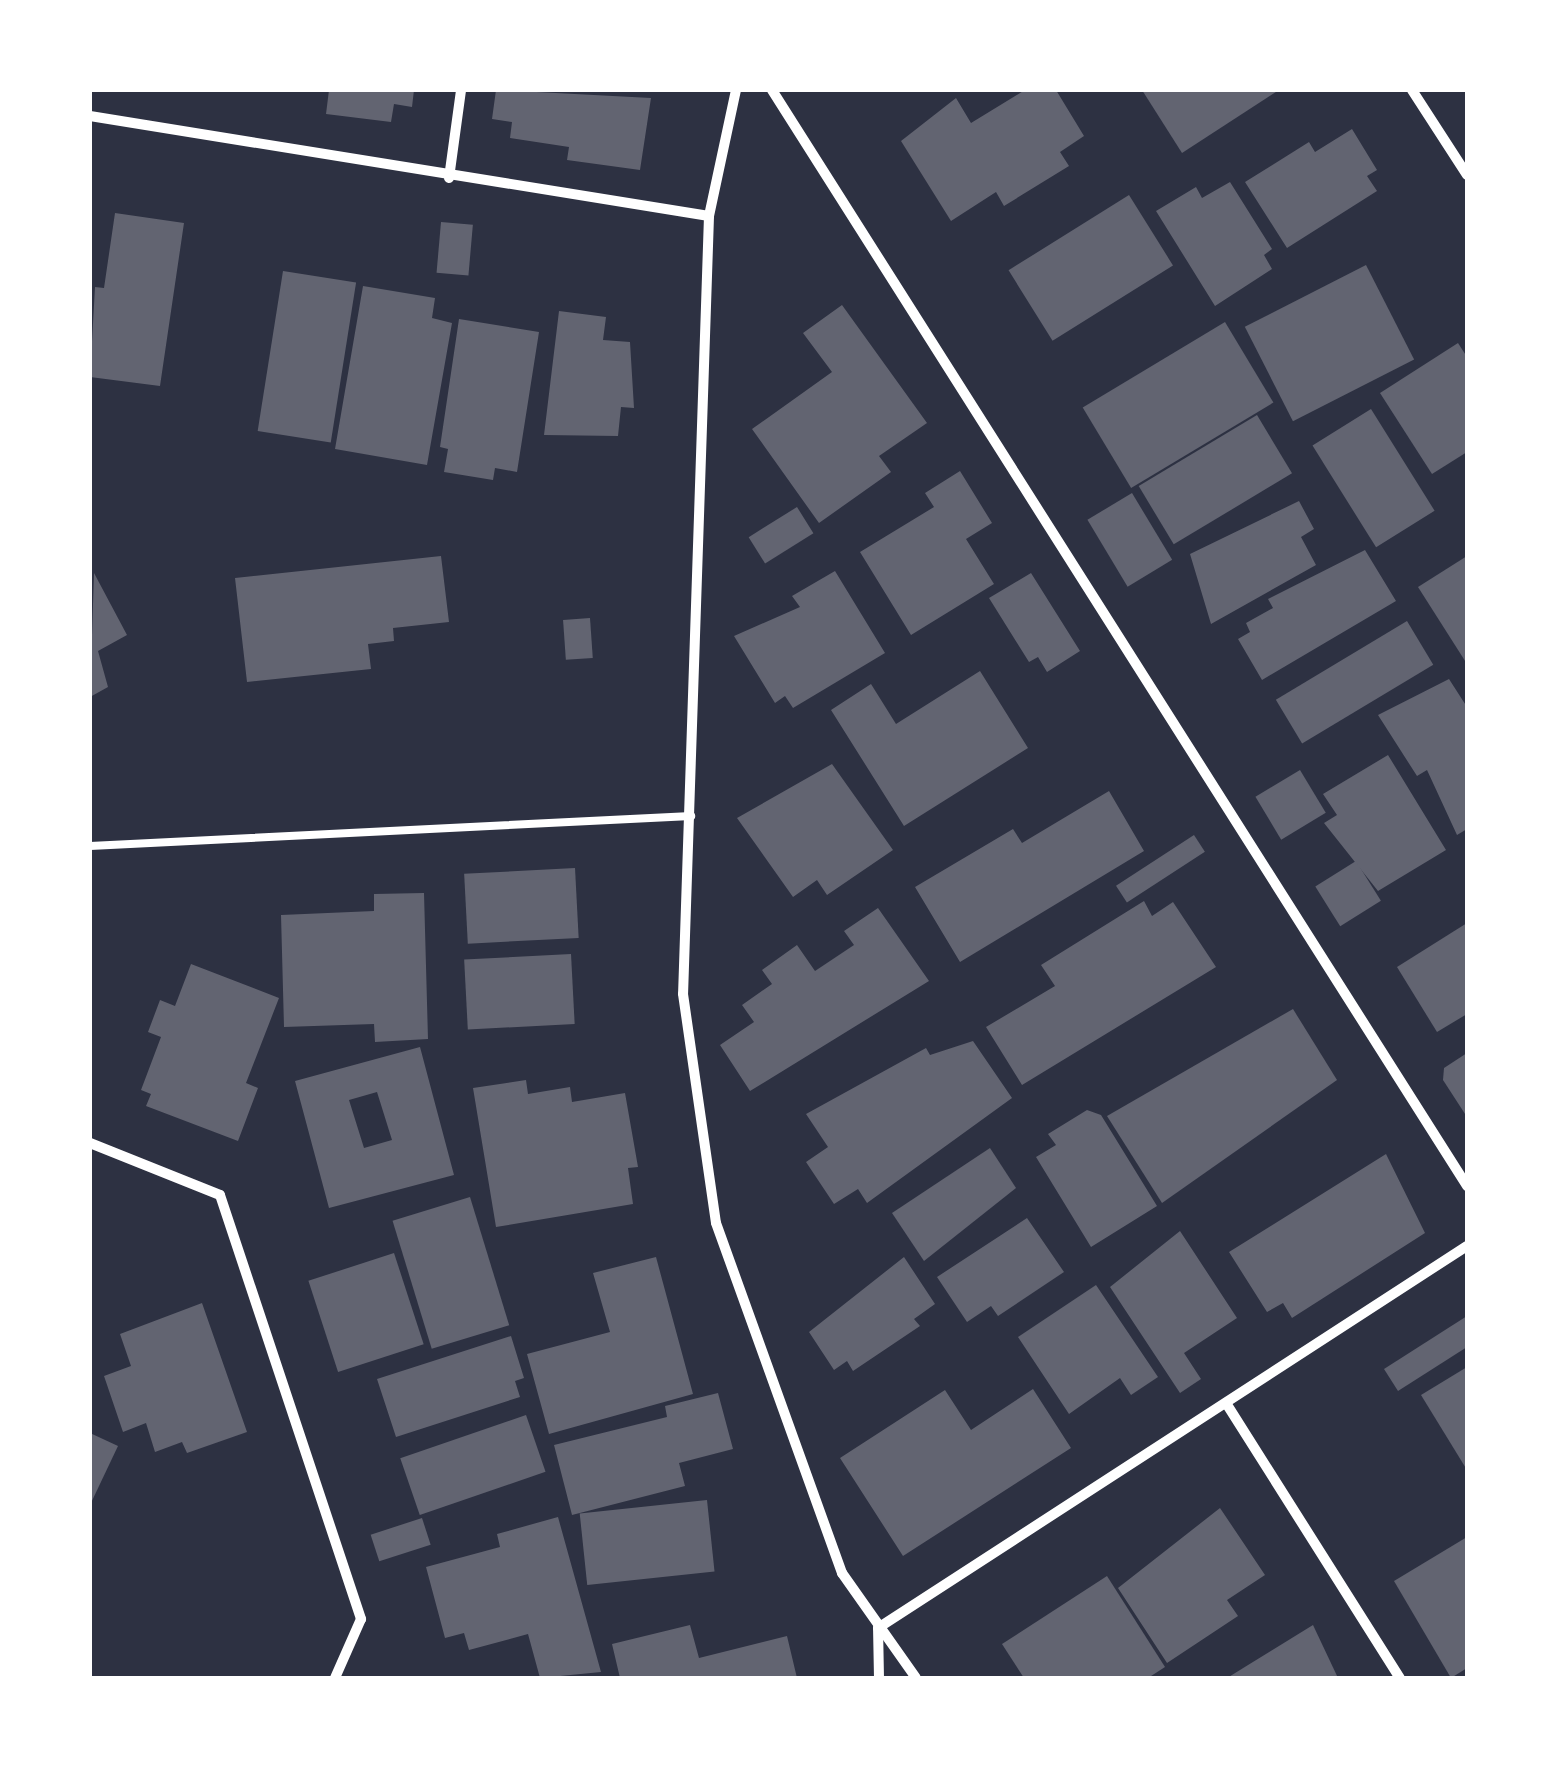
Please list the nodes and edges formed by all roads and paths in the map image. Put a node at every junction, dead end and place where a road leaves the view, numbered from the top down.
1 (461, 90) edge
2 (736, 90) edge
3 (772, 90) edge
4 (1412, 90) edge
5 (90, 116) edge
6 (1467, 175) edge
7 (448, 178) junction
8 (709, 216) junction
9 (691, 816) junction
10 (90, 846) edge
11 (90, 1143) edge
12 (1467, 1186) edge
13 (1467, 1246) edge
14 (1226, 1402) junction
15 (878, 1628) junction
16 (335, 1678) edge
17 (878, 1678) edge
18 (916, 1678) edge
19 (1400, 1678) edge

1 - 7 street
2 - 8 street
3 - 12 street
4 - 6 street
5 - 7 street
7 - 8 street
8 - 9 street
9 - 10 lane
9 - 15 street
11 - 16 street
13 - 14 street
14 - 15 street
14 - 19 street
15 - 17 street
15 - 18 street

